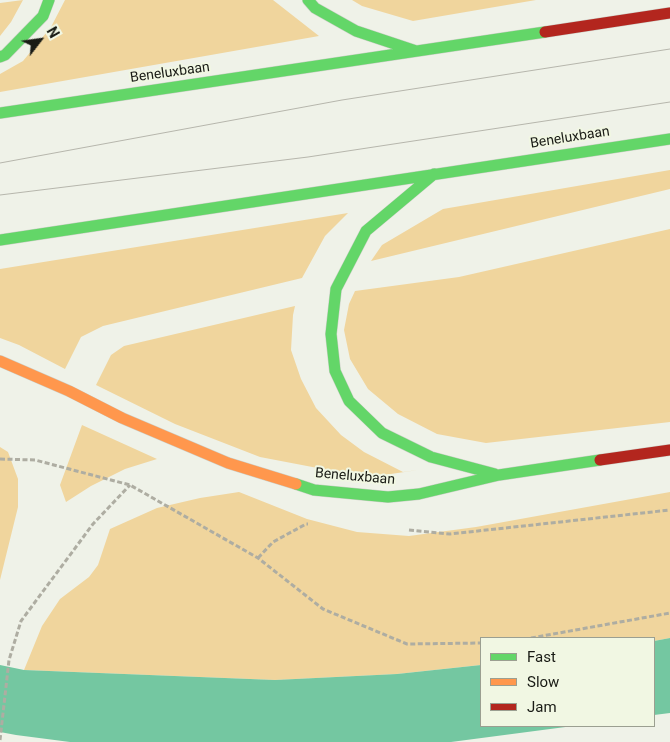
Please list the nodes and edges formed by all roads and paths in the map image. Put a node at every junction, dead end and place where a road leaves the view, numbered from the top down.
1 (49, 0) edge
2 (308, 0) edge
3 (670, 13) edge
4 (416, 51) junction
5 (0, 57) edge
6 (0, 113) edge
7 (670, 138) edge
8 (434, 174) junction
9 (0, 240) edge
10 (0, 362) edge
11 (670, 450) edge
12 (0, 459) edge
13 (499, 475) junction
14 (130, 485) junction
15 (670, 510) edge
16 (315, 524) dead end
17 (401, 530) dead end
18 (258, 558) junction
19 (670, 614) edge
20 (537, 637) edge
21 (480, 642) edge
22 (0, 740) edge

1 - 5 main road
2 - 4 main road
3 - 4 main road, Beneluxbaan
4 - 6 main road, Beneluxbaan
7 - 8 main road, Beneluxbaan
8 - 9 main road, Beneluxbaan
8 - 13 main road
10 - 13 main road, Beneluxbaan
11 - 13 main road, Beneluxbaan
12 - 14 path
14 - 18 path
14 - 22 path
15 - 17 path
16 - 18 path
18 - 21 path
19 - 20 path

